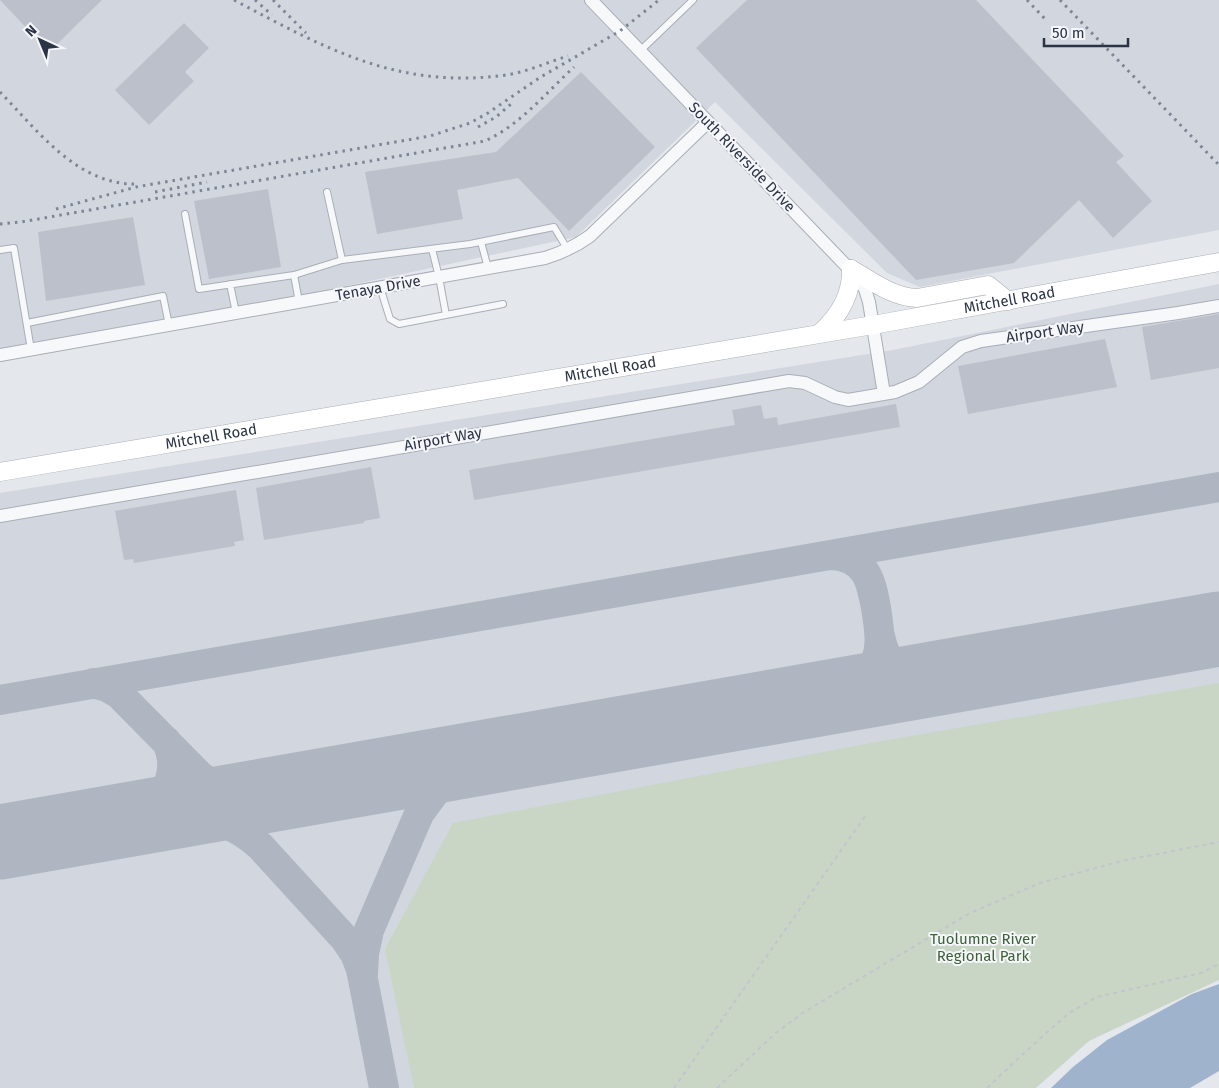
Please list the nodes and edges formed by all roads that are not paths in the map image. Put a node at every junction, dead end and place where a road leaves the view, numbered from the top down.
1 (591, 0) edge
2 (693, 0) edge
3 (640, 52) junction
4 (708, 122) junction
5 (328, 192) dead end
6 (185, 214) dead end
7 (481, 242) junction
8 (432, 249) junction
9 (0, 250) edge
10 (568, 250) junction
11 (342, 260) junction
12 (1219, 262) edge
13 (488, 268) junction
14 (851, 270) junction
15 (294, 275) junction
16 (439, 277) junction
17 (230, 284) junction
18 (380, 287) junction
19 (299, 302) junction
20 (1008, 302) junction
21 (503, 304) dead end
22 (1219, 306) edge
23 (236, 313) junction
24 (446, 315) junction
25 (27, 323) junction
26 (169, 325) junction
27 (873, 325) junction
28 (820, 333) junction
29 (31, 350) junction
30 (0, 356) edge
31 (884, 394) junction
32 (0, 472) edge
33 (0, 516) edge

1 - 3 street, South Riverside Drive
2 - 3 lane
3 - 4 street, South Riverside Drive
4 - 10 street, Tenaya Drive
4 - 14 street, South Riverside Drive
5 - 11 lane
6 - 17 lane
7 - 8 lane
7 - 10 lane
7 - 13 lane
8 - 11 lane
8 - 16 lane
9 - 25 lane
10 - 13 street, Tenaya Drive
11 - 15 lane
12 - 20 main road, Mitchell Road
13 - 16 street, Tenaya Drive
14 - 20 main road
14 - 27 street, South Riverside Drive
14 - 28 main road
15 - 17 lane
15 - 19 lane
16 - 18 street, Tenaya Drive
16 - 24 lane
17 - 23 lane
18 - 19 street, Tenaya Drive
18 - 24 lane
19 - 23 street, Tenaya Drive
20 - 27 main road, Mitchell Road
21 - 24 lane
22 - 31 street, Airport Way
23 - 26 street, Tenaya Drive
25 - 26 lane
25 - 29 lane
26 - 29 street, Tenaya Drive
27 - 28 main road, Mitchell Road
27 - 31 street
28 - 32 main road, Mitchell Road
29 - 30 street, Tenaya Drive
31 - 33 street, Airport Way

